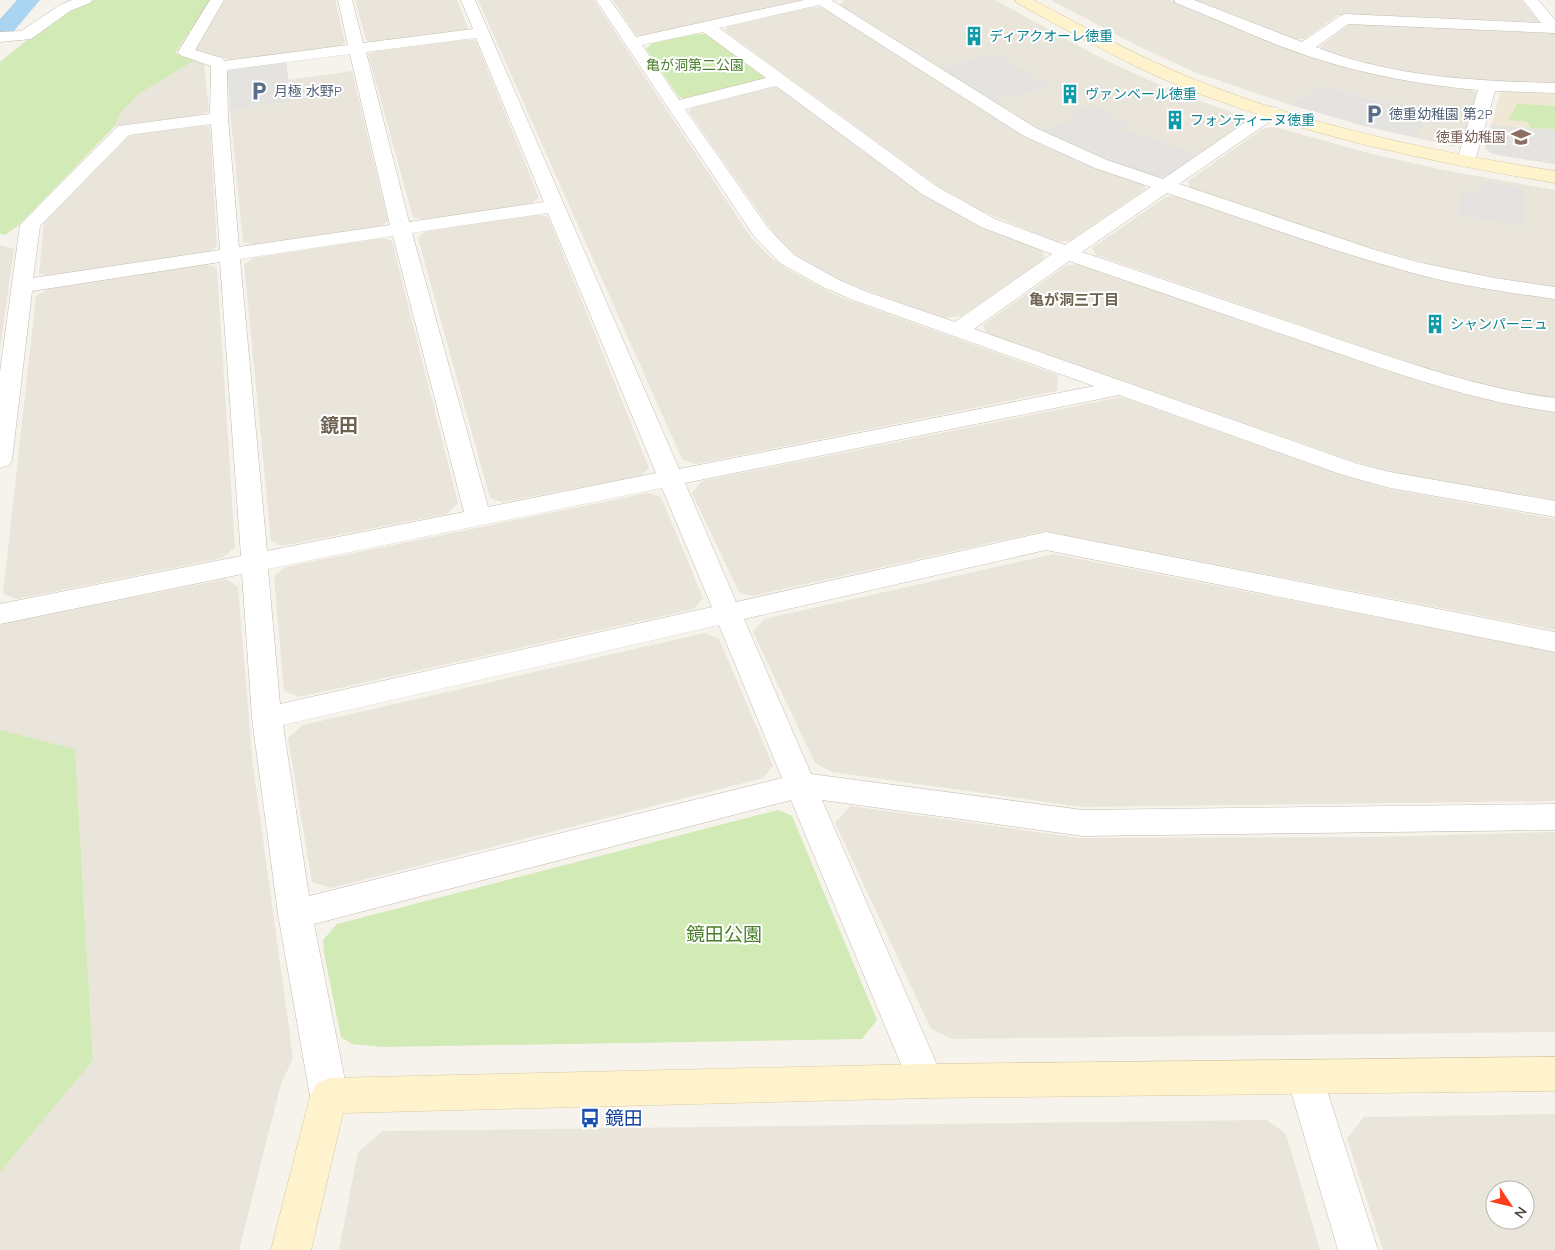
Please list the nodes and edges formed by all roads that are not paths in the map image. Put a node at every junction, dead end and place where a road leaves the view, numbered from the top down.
1 (85, 0) edge
2 (218, 0) edge
3 (345, 0) edge
4 (468, 0) edge
5 (603, 0) edge
6 (823, 0) edge
7 (1022, 0) edge
8 (1181, 0) edge
9 (1530, 0) edge
10 (707, 27) junction
11 (1555, 28) edge
12 (482, 33) junction
13 (0, 37) edge
14 (632, 43) junction
15 (356, 48) junction
16 (1304, 48) junction
17 (219, 66) junction
18 (780, 80) junction
19 (1488, 86) junction
20 (1555, 88) edge
21 (675, 106) junction
22 (1272, 112) junction
23 (219, 118) junction
24 (1466, 161) junction
25 (1555, 177) edge
26 (1166, 186) junction
27 (554, 206) junction
28 (401, 228) junction
29 (1067, 253) junction
30 (230, 255) junction
31 (21, 286) junction
32 (1555, 293) edge
33 (956, 331) junction
34 (1121, 388) junction
35 (1555, 405) edge
36 (0, 460) edge
37 (671, 478) junction
38 (1555, 509) edge
39 (478, 516) junction
40 (255, 562) junction
41 (0, 614) edge
42 (727, 615) junction
43 (1555, 642) edge
44 (267, 718) junction
45 (802, 785) junction
46 (1555, 817) edge
47 (295, 914) junction
48 (1555, 1074) edge
49 (1305, 1078) junction
50 (926, 1081) junction
51 (329, 1096) junction
52 (291, 1250) edge
53 (1358, 1250) edge

1 - 13 street
2 - 17 street
3 - 15 street
4 - 12 street
5 - 14 street
6 - 10 street
6 - 26 street
7 - 22 street
8 - 16 street
9 - 11 street
10 - 14 street
10 - 18 street
11 - 16 street
12 - 15 street
12 - 27 street
14 - 21 street
15 - 17 street
15 - 28 street
16 - 19 street
17 - 23 street
18 - 21 street
18 - 29 street
19 - 20 street
19 - 24 street
21 - 33 street
22 - 24 street
22 - 26 street
23 - 30 street
23 - 31 street
24 - 25 street
26 - 29 street
26 - 32 street
27 - 28 street
27 - 37 street
28 - 30 street
28 - 39 street
29 - 33 street
29 - 35 street
30 - 31 street
30 - 40 street
31 - 36 street
33 - 34 street
34 - 37 street
34 - 38 street
37 - 39 street
37 - 42 street
39 - 40 street
40 - 41 street
40 - 44 street
42 - 43 street
42 - 44 street
42 - 45 street
44 - 47 street
45 - 46 street
45 - 47 street
45 - 50 street
47 - 51 street
48 - 49 street
49 - 50 street
49 - 53 street
50 - 51 street
51 - 52 street

